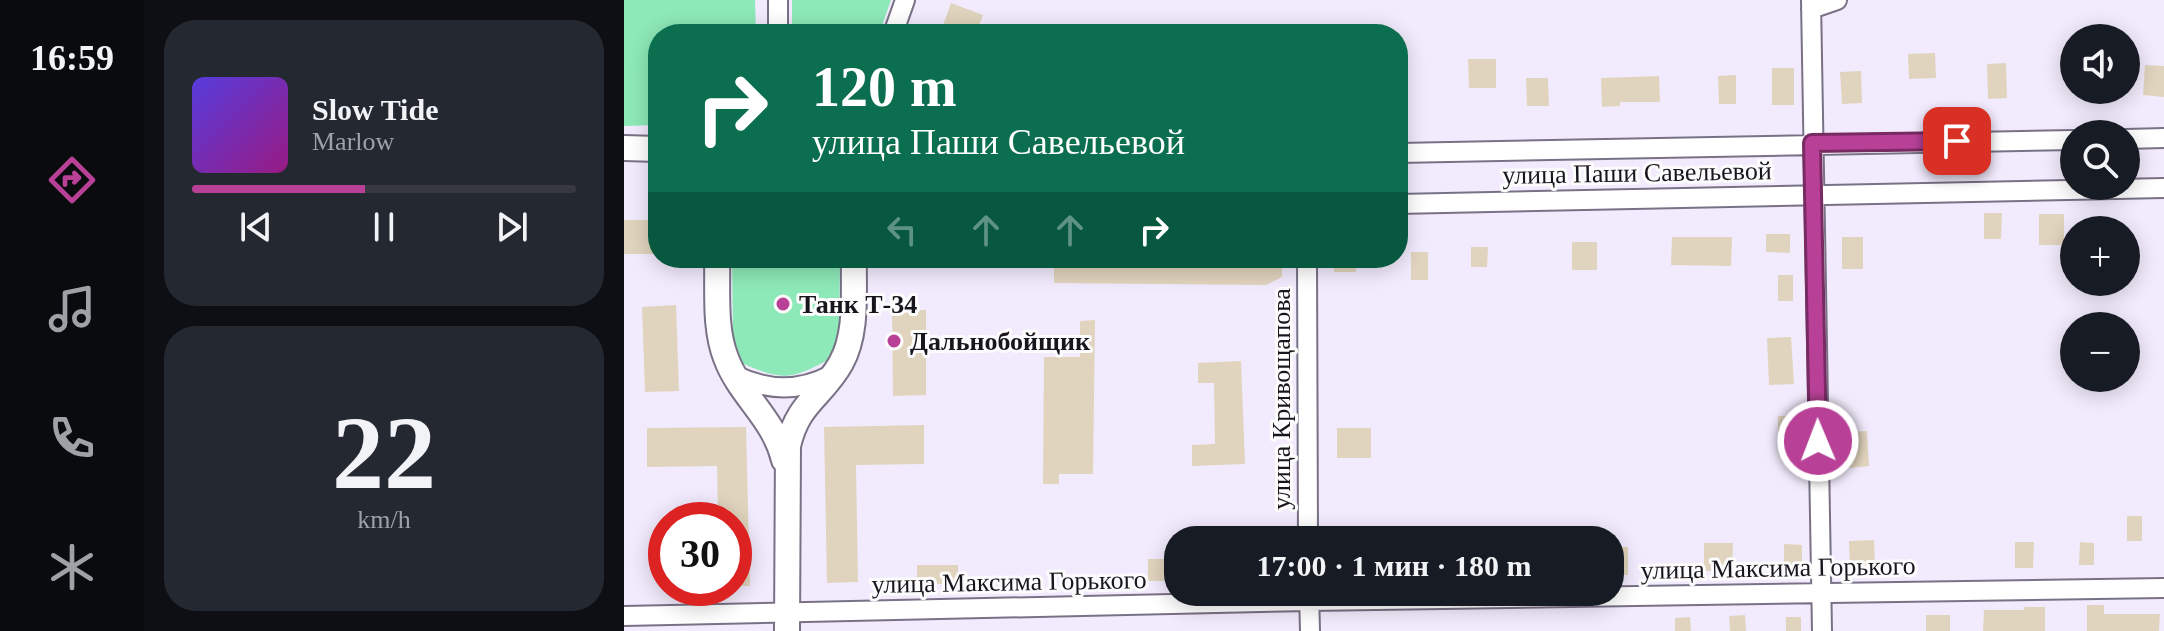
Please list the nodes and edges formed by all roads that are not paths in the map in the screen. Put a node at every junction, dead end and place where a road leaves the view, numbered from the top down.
1 (778, 0) edge
2 (905, 0) edge
3 (1837, 0) edge
4 (1811, 5) edge
5 (778, 24) edge
6 (897, 24) edge
7 (2164, 138) edge
8 (2140, 139) edge
9 (2060, 140) edge
10 (1812, 143) junction
11 (624, 148) edge
12 (648, 149) edge
13 (1408, 153) edge
14 (2164, 188) edge
15 (1813, 196) junction
16 (1408, 204) edge
17 (717, 268) edge
18 (854, 268) edge
19 (1307, 268) edge
20 (834, 374) junction
21 (735, 375) junction
22 (786, 466) junction
23 (1308, 526) edge
24 (2164, 588) edge
25 (1821, 594) junction
26 (1624, 595) edge
27 (1164, 603) edge
28 (1309, 606) edge
29 (624, 616) edge
30 (787, 622) edge
31 (1310, 631) edge
32 (1822, 631) edge

1 - 5 street
2 - 6 street
3 - 4 street
4 - 10 street
7 - 8 street
9 - 10 street, улица Паши Савельевой
10 - 13 street, улица Паши Савельевой
10 - 15 street
11 - 12 main road
14 - 15 street, улица Паши Савельевой
15 - 16 street, улица Паши Савельевой
15 - 25 street
17 - 21 main road
18 - 20 main road
19 - 23 street, улица Кривощапова
20 - 21 street
20 - 22 main road
21 - 22 main road
22 - 30 main road
24 - 25 street, улица Максима Горького
25 - 26 street, улица Максима Горького
25 - 32 street
27 - 30 street, улица Максима Горького
28 - 31 street
29 - 30 street, улица Максима Горького

